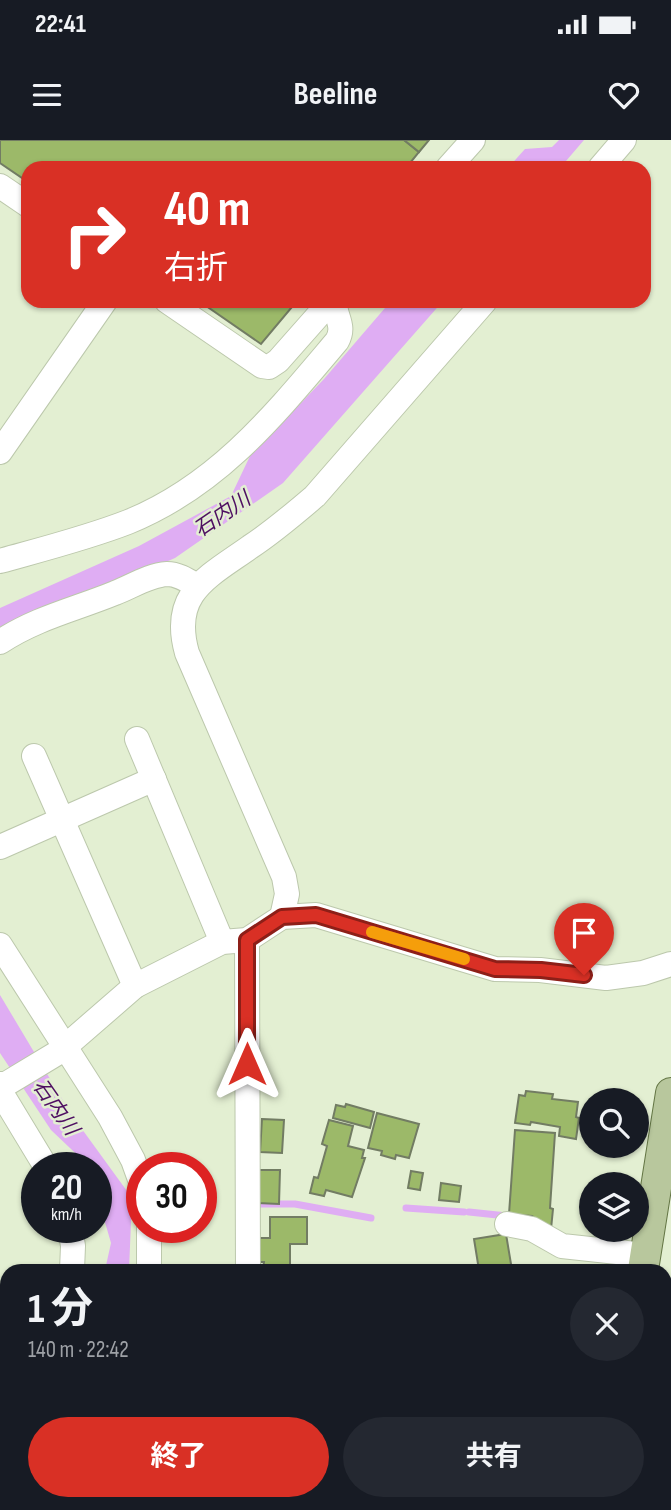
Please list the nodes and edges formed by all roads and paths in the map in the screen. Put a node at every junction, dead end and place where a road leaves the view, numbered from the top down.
1 (473, 140) edge
2 (624, 140) edge
3 (454, 161) edge
4 (606, 161) edge
5 (1, 187) edge
6 (21, 200) edge
7 (100, 308) edge
8 (177, 308) edge
9 (327, 308) edge
10 (335, 308) edge
11 (479, 308) edge
12 (0, 452) edge
13 (0, 561) edge
14 (197, 586) junction
15 (0, 642) edge
16 (137, 739) dead end
17 (34, 756) dead end
18 (154, 779) junction
19 (62, 819) junction
20 (0, 847) edge
21 (282, 917) junction
22 (235, 941) junction
23 (0, 945) edge
24 (671, 964) edge
25 (135, 986) junction
26 (62, 1049) junction
27 (2, 1086) edge
28 (671, 1093) edge
29 (38, 1152) edge
30 (129, 1152) edge
31 (507, 1224) dead end
32 (73, 1243) edge
33 (149, 1243) edge
34 (644, 1263) edge
35 (72, 1264) edge
36 (149, 1264) edge
37 (248, 1264) edge

1 - 3 street
2 - 4 street
5 - 6 street
7 - 12 street
8 - 9 street
10 - 13 street
11 - 14 street
14 - 15 street
14 - 21 street
16 - 18 street
17 - 19 street
18 - 19 street
18 - 22 street
19 - 20 street
19 - 25 street
21 - 22 street
21 - 24 street
22 - 25 street
22 - 37 street
23 - 26 street
25 - 26 street
26 - 27 street
26 - 30 street
27 - 29 street
28 - 34 main road
31 - 34 street
32 - 35 street
33 - 36 street

